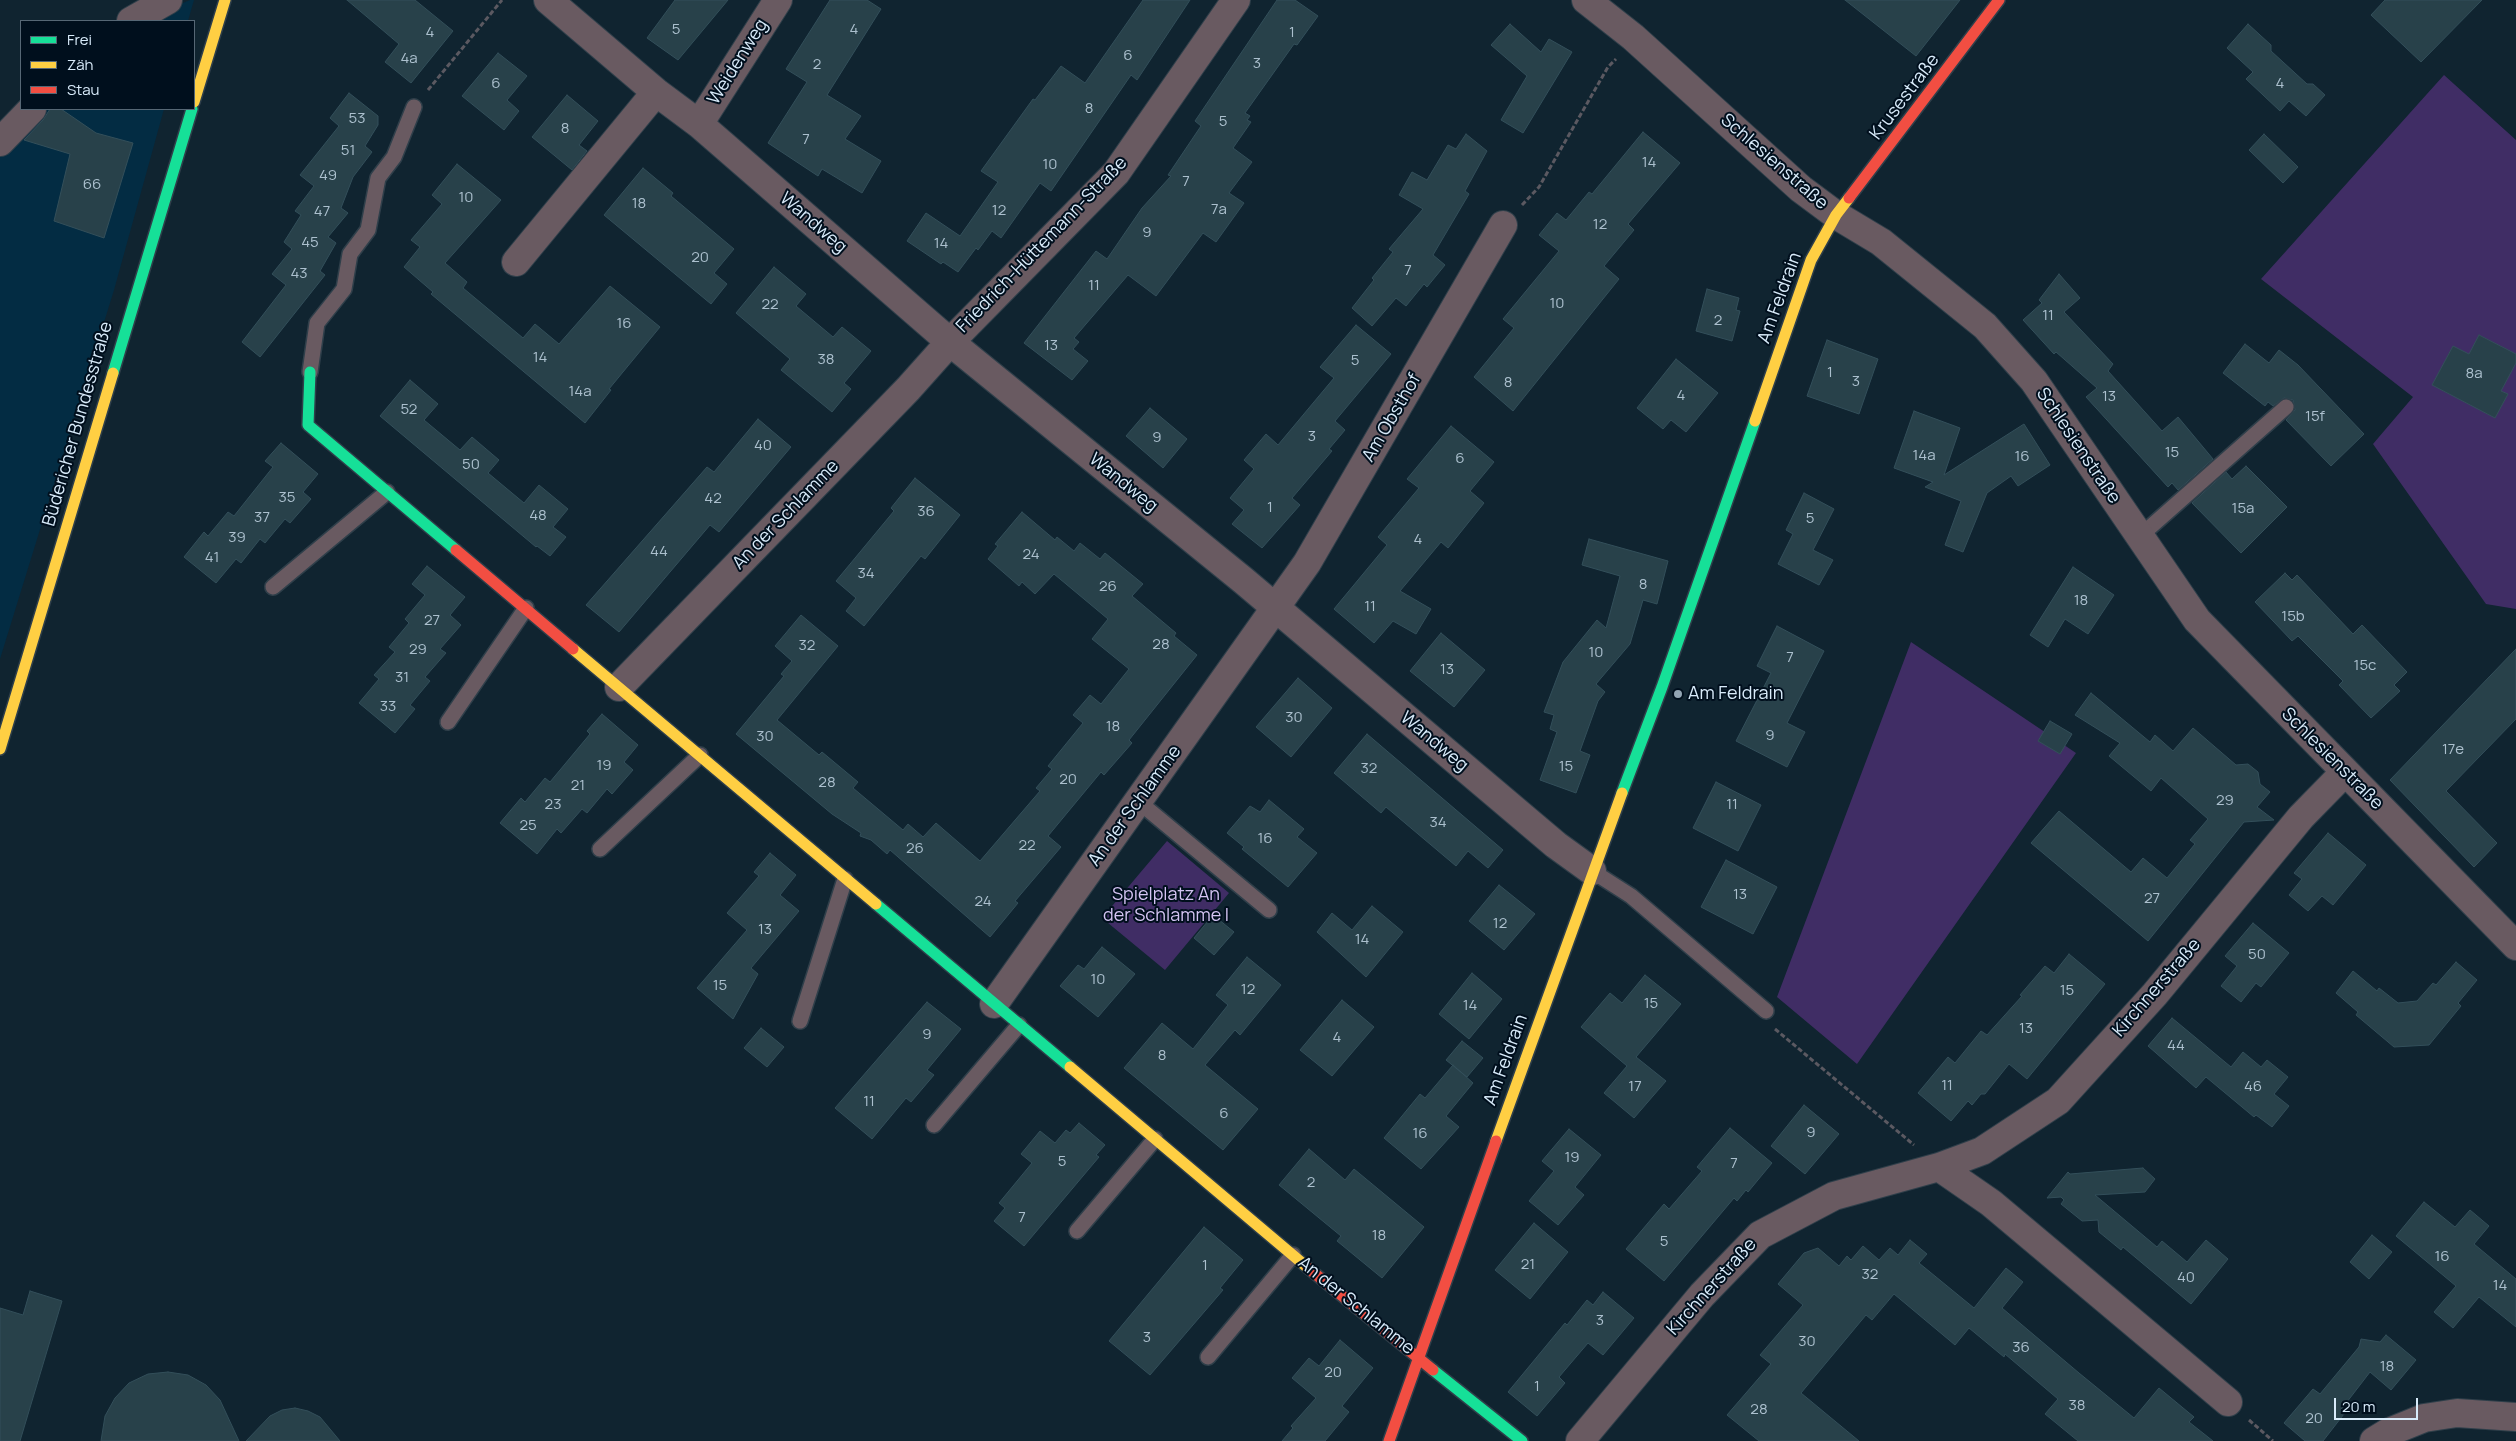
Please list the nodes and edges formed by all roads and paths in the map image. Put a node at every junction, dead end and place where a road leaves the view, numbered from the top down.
1 (168, 0) edge
2 (225, 0) edge
3 (502, 0) edge
4 (548, 0) edge
5 (778, 0) edge
6 (1236, 0) edge
7 (1586, 0) edge
8 (1999, 0) edge
9 (133, 20) edge
10 (1620, 55) dead end
11 (656, 92) junction
12 (195, 99) edge
13 (414, 106) joint
14 (31, 110) edge
15 (192, 110) edge
16 (699, 124) junction
17 (0, 142) edge
18 (1836, 215) junction
19 (1503, 225) joint
20 (516, 262) dead end
21 (950, 342) junction
22 (310, 372) joint
23 (2286, 407) dead end
24 (387, 492) junction
25 (2139, 537) junction
26 (273, 587) dead end
27 (526, 608) junction
28 (1276, 608) junction
29 (619, 687) junction
30 (448, 722) dead end
31 (0, 749) edge
32 (700, 755) junction
33 (2345, 772) junction
34 (1139, 802) junction
35 (600, 849) dead end
36 (1592, 870) junction
37 (845, 879) junction
38 (1269, 910) dead end
39 (2516, 946) edge
40 (994, 1004) junction
41 (1766, 1011) joint
42 (800, 1021) dead end
43 (1019, 1025) junction
44 (934, 1125) dead end
45 (1155, 1139) junction
46 (1939, 1167) junction
47 (1077, 1231) dead end
48 (1293, 1255) junction
49 (1208, 1357) dead end
50 (1419, 1358) junction
51 (2228, 1402) joint
52 (2516, 1417) edge
53 (1389, 1441) edge
54 (1522, 1441) edge
55 (1580, 1441) edge
56 (2273, 1441) edge
57 (2374, 1441) edge

1 - 9 street
2 - 12 street
3 - 13 path
4 - 11 street, Wandweg
5 - 16 street, Weidenweg
6 - 21 street, Friedrich-Hüttemann-Straße
7 - 18 street, Schlesienstraße
8 - 18 street, Krusestraße
10 - 19 path
11 - 16 street, Wandweg
11 - 20 street
13 - 22 lane, An der Schlamme
14 - 17 street
15 - 31 street, Büdericher Bundesstraße
16 - 21 street, Wandweg
18 - 25 street, Schlesienstraße
18 - 36 street, Am Feldrain
19 - 28 street, Am Obsthof
21 - 28 street, Wandweg
21 - 29 street, An der Schlamme
22 - 24 street, An der Schlamme
23 - 25 lane
24 - 26 lane
24 - 27 street, An der Schlamme
25 - 33 street, Schlesienstraße
27 - 29 street, An der Schlamme
27 - 30 lane
28 - 34 street, An der Schlamme
28 - 36 street, Wandweg
29 - 32 street, An der Schlamme
32 - 35 lane
32 - 37 street, An der Schlamme
33 - 39 street, Schlesienstraße
33 - 46 street, Kirchnerstraße
34 - 38 lane
34 - 40 street, An der Schlamme
36 - 41 lane
36 - 50 street, Am Feldrain
37 - 40 street, An der Schlamme
37 - 42 lane
40 - 43 street, An der Schlamme
41 - 46 path
43 - 44 lane
43 - 45 street, An der Schlamme
45 - 47 lane
45 - 48 street, An der Schlamme
46 - 51 street
46 - 55 street, Kirchnerstraße
48 - 49 lane, An der Schlamme
48 - 50 street, An der Schlamme
50 - 53 street, Am Feldrain
50 - 54 street
51 - 56 path
52 - 57 street

